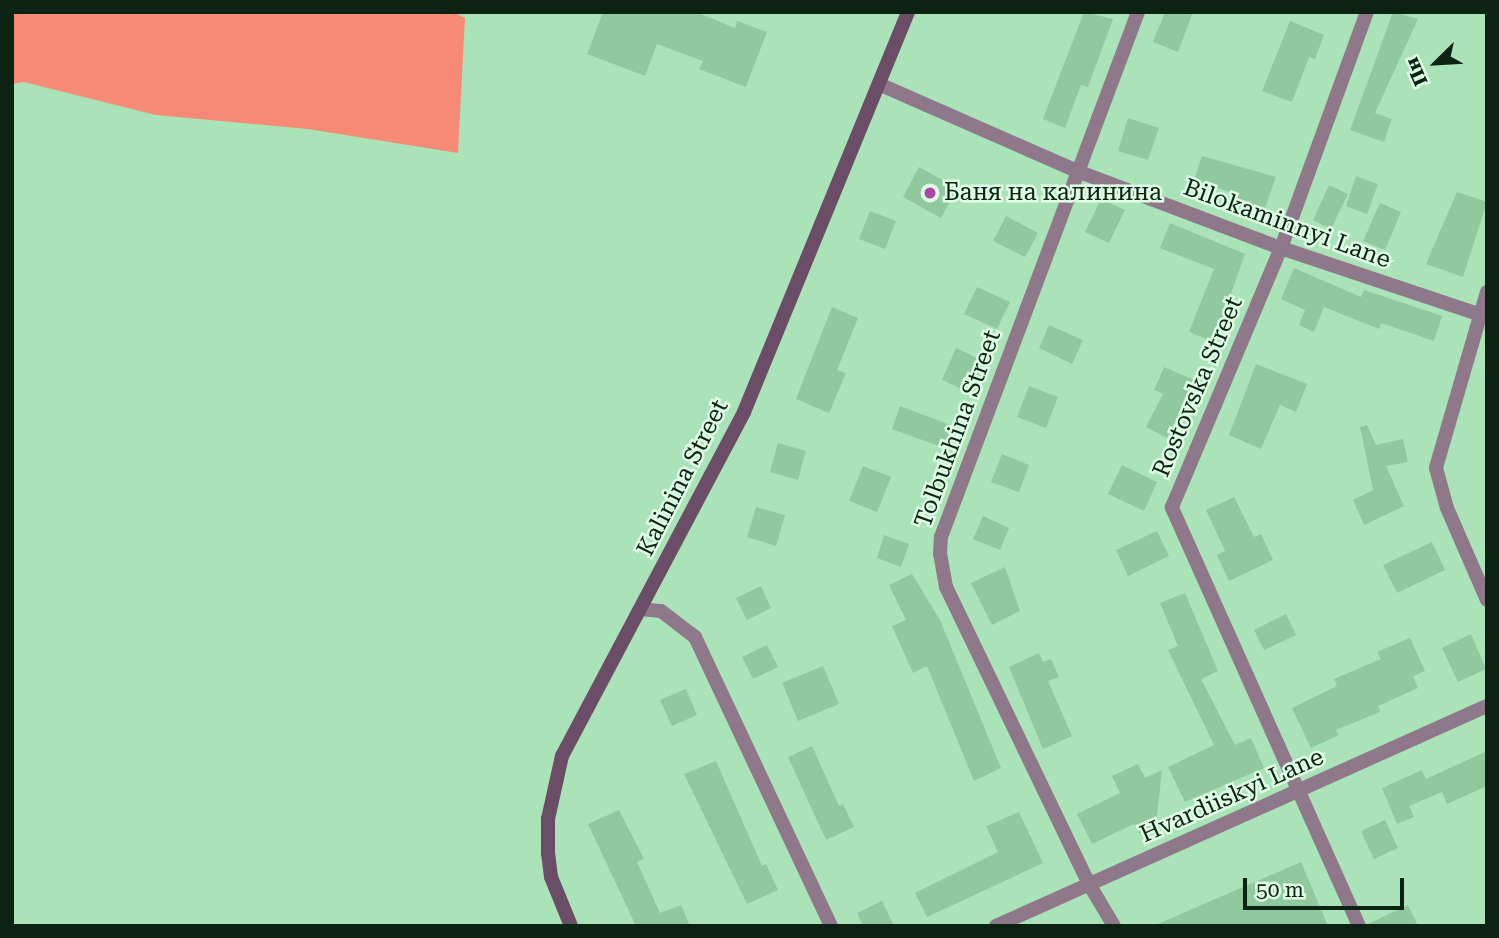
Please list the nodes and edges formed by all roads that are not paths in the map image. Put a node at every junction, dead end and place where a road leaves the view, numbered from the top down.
1 (908, 12) edge
2 (1138, 12) edge
3 (1367, 12) edge
4 (881, 85) junction
5 (1076, 171) junction
6 (1281, 248) junction
7 (1487, 292) edge
8 (1483, 316) edge
9 (1487, 600) edge
10 (641, 609) junction
11 (1487, 706) edge
12 (1301, 790) junction
13 (1089, 884) junction
14 (571, 926) edge
15 (831, 926) edge
16 (996, 926) edge
17 (1114, 926) edge
18 (1359, 926) edge

1 - 4 street, Kalinina Street
2 - 5 street, Tolbukhina Street
3 - 6 street, Rostovska Street
4 - 5 street, Bilokaminnyi Lane
4 - 10 street, Kalinina Street
5 - 6 street, Bilokaminnyi Lane
5 - 13 street, Tolbukhina Street
6 - 8 street, Bilokaminnyi Lane
6 - 12 street, Rostovska Street
7 - 8 street
8 - 9 street
10 - 14 street, Kalinina Street
10 - 15 street
11 - 12 street, Hvardiiskyi Lane
12 - 13 street, Hvardiiskyi Lane
12 - 18 street, Rostovska Street
13 - 16 street, Hvardiiskyi Lane
13 - 17 street, Tolbukhina Street

